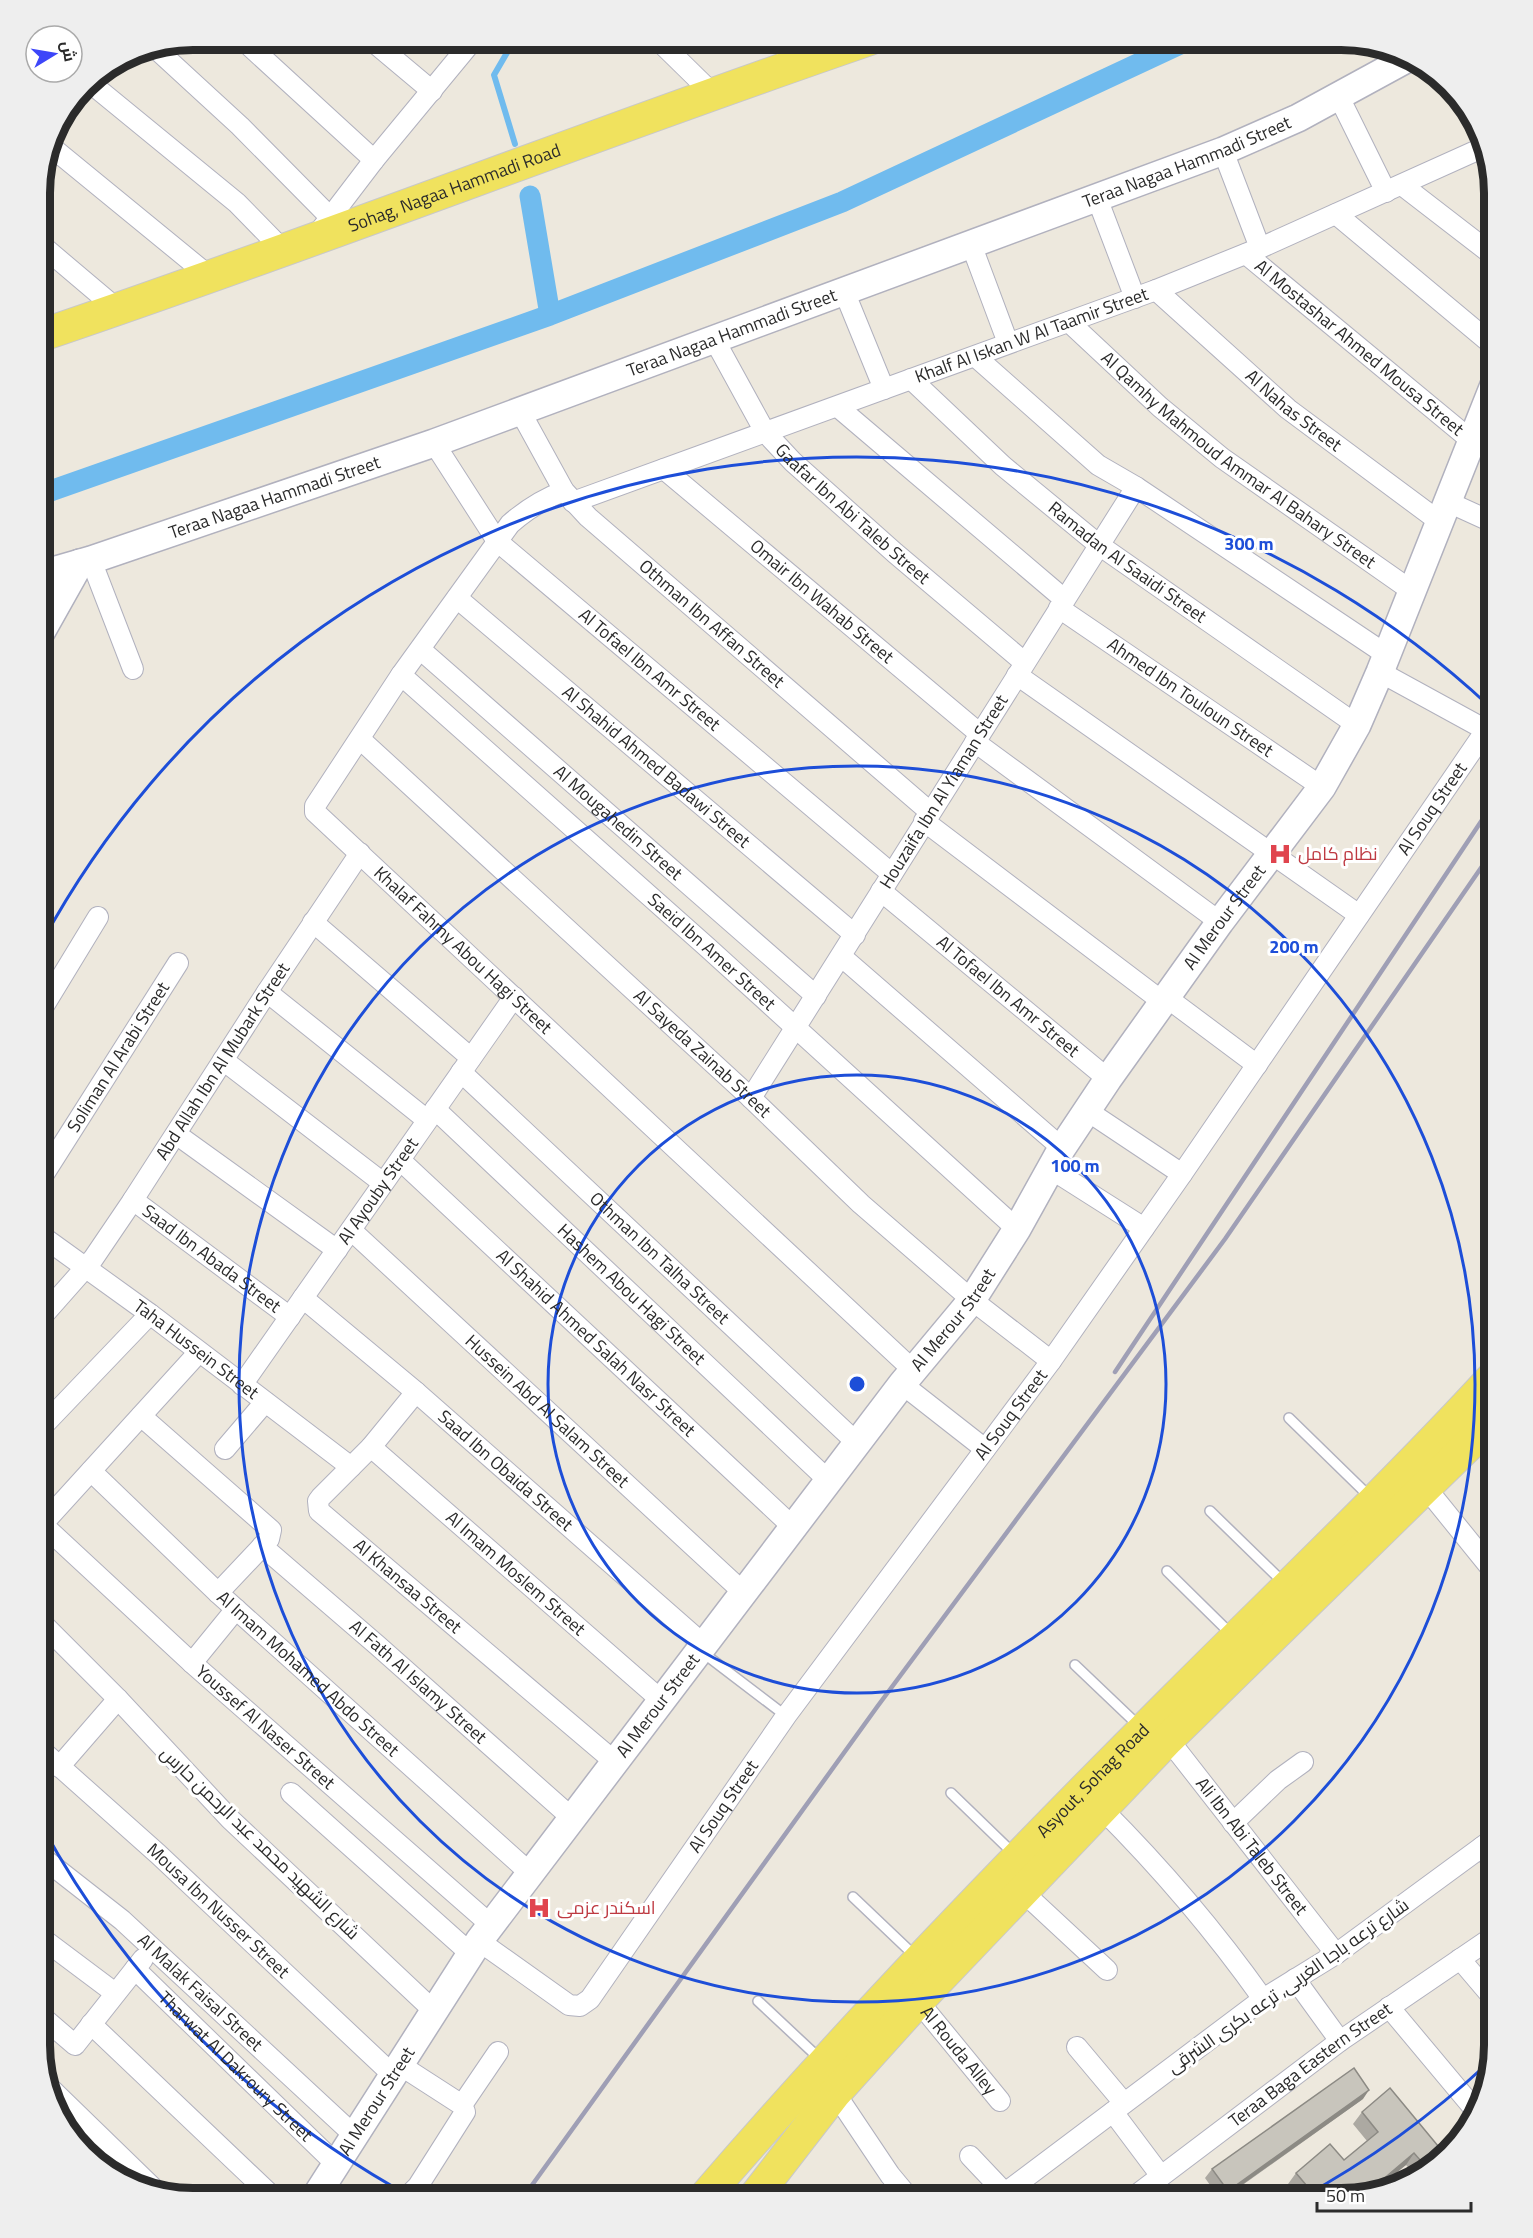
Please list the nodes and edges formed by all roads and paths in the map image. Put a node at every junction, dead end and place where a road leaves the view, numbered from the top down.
1 (254, 50) edge
2 (383, 50) edge
3 (463, 50) edge
4 (668, 50) edge
5 (787, 50) edge
6 (838, 50) edge
7 (161, 53) edge
8 (801, 63) junction
9 (1400, 63) edge
10 (96, 87) edge
11 (432, 91) junction
12 (713, 94) junction
13 (1339, 97) junction
14 (1477, 150) edge
15 (56, 151) edge
16 (1223, 151) junction
17 (374, 160) junction
18 (1394, 189) junction
19 (1097, 198) junction
20 (1336, 214) junction
21 (322, 228) junction
22 (971, 244) junction
23 (1484, 249) edge
24 (283, 250) junction
25 (1253, 251) junction
26 (50, 252) edge
27 (209, 276) junction
28 (1156, 290) junction
29 (844, 291) junction
30 (1135, 298) junction
31 (117, 309) junction
32 (1069, 322) junction
33 (50, 332) edge
34 (1484, 337) edge
35 (714, 339) junction
36 (1008, 343) junction
37 (976, 357) junction
38 (911, 379) junction
39 (884, 389) junction
40 (837, 407) junction
41 (1484, 410) edge
42 (520, 411) junction
43 (765, 432) junction
44 (1472, 441) junction
45 (434, 443) junction
46 (664, 469) junction
47 (1136, 488) junction
48 (569, 497) junction
49 (1444, 512) junction
50 (1484, 521) edge
51 (497, 541) junction
52 (1099, 545) junction
53 (85, 561) junction
54 (50, 572) edge
55 (1412, 591) junction
56 (457, 598) junction
57 (1062, 604) junction
58 (50, 618) edge
59 (422, 650) junction
60 (1384, 664) junction
61 (133, 669) dead end
62 (1021, 669) junction
63 (401, 675) junction
64 (1484, 718) edge
65 (1357, 725) junction
66 (1484, 730) edge
67 (977, 738) junction
68 (360, 739) junction
69 (1322, 787) junction
70 (927, 816) junction
71 (360, 853) junction
72 (1272, 854) junction
73 (892, 874) junction
74 (881, 891) junction
75 (1359, 915) junction
76 (98, 917) dead end
77 (313, 922) junction
78 (1220, 922) junction
79 (855, 935) junction
80 (842, 957) junction
81 (178, 963) dead end
82 (267, 992) junction
83 (50, 996) edge
84 (816, 996) junction
85 (514, 997) junction
86 (1164, 999) junction
87 (796, 1028) junction
88 (223, 1060) junction
89 (466, 1065) junction
90 (1257, 1065) junction
91 (1108, 1079) junction
92 (751, 1098) junction
93 (1086, 1110) junction
94 (431, 1115) junction
95 (176, 1134) junction
96 (1056, 1159) junction
97 (400, 1160) junction
98 (50, 1165) edge
99 (1182, 1174) junction
100 (384, 1183) junction
101 (133, 1200) junction
102 (1144, 1227) junction
103 (1017, 1229) junction
104 (351, 1230) junction
105 (50, 1242) edge
106 (337, 1250) junction
107 (86, 1268) junction
108 (303, 1298) junction
109 (972, 1300) junction
110 (50, 1308) edge
111 (150, 1314) junction
112 (290, 1317) junction
113 (199, 1352) junction
114 (1051, 1361) junction
115 (907, 1377) junction
116 (242, 1385) junction
117 (1484, 1386) edge
118 (416, 1392) junction
119 (265, 1402) junction
120 (141, 1416) junction
121 (1289, 1418) dead end
122 (50, 1419) edge
123 (1484, 1430) edge
124 (857, 1443) junction
125 (371, 1447) junction
126 (225, 1449) dead end
127 (985, 1449) junction
128 (351, 1467) junction
129 (91, 1471) junction
130 (828, 1480) junction
131 (1426, 1488) junction
132 (1373, 1500) junction
133 (1210, 1511) dead end
134 (50, 1516) edge
135 (793, 1527) junction
136 (50, 1534) edge
137 (262, 1546) junction
138 (1484, 1560) edge
139 (1167, 1571) dead end
140 (1287, 1586) junction
141 (743, 1592) junction
142 (218, 1593) junction
143 (236, 1610) junction
144 (50, 1631) edge
145 (1235, 1637) junction
146 (701, 1647) junction
147 (192, 1663) junction
148 (1075, 1665) dead end
149 (118, 1699) junction
150 (661, 1700) junction
151 (786, 1716) junction
152 (1155, 1735) junction
153 (50, 1758) edge
154 (615, 1762) junction
155 (1303, 1762) dead end
156 (59, 1767) junction
157 (291, 1793) dead end
158 (951, 1793) dead end
159 (1102, 1809) junction
160 (572, 1818) junction
161 (1233, 1823) junction
162 (1484, 1845) edge
163 (1018, 1858) junction
164 (50, 1864) edge
165 (530, 1873) junction
166 (1023, 1892) junction
167 (853, 1897) dead end
168 (480, 1940) junction
169 (1484, 1943) edge
170 (50, 1944) edge
171 (152, 1948) junction
172 (1336, 1954) junction
173 (1460, 1959) junction
174 (919, 1960) junction
175 (135, 1969) junction
176 (1107, 1970) dead end
177 (1295, 1979) junction
178 (1484, 1987) edge
179 (115, 1993) junction
180 (1263, 1999) junction
181 (758, 2001) dead end
182 (918, 2001) junction
183 (1389, 2007) junction
184 (434, 2011) junction
185 (50, 2024) edge
186 (91, 2025) junction
187 (1340, 2041) junction
188 (1077, 2047) dead end
189 (498, 2052) dead end
190 (824, 2062) junction
191 (397, 2070) junction
192 (835, 2093) junction
193 (59, 2097) edge
194 (1000, 2101) dead end
195 (462, 2105) junction
196 (1471, 2105) edge
197 (1119, 2108) junction
198 (355, 2136) junction
199 (970, 2156) dead end
200 (336, 2164) junction
201 (1161, 2176) junction
202 (145, 2180) edge
203 (263, 2188) edge
204 (321, 2188) edge
205 (416, 2188) edge
206 (713, 2188) edge
207 (762, 2188) edge
208 (901, 2188) edge
209 (995, 2188) edge
210 (1012, 2188) edge
211 (1145, 2188) edge

1 - 17 street
2 - 11 street
3 - 11 street
4 - 12 street
5 - 8 street
6 - 8 main road, Sohag, Nagaa Hammadi Road
7 - 21 street
8 - 12 main road, Sohag, Nagaa Hammadi Road
9 - 13 street, Teraa Nagaa Hammadi Street
10 - 24 street
11 - 17 street
12 - 21 main road, Sohag, Nagaa Hammadi Road
13 - 16 street, Teraa Nagaa Hammadi Street
13 - 18 street
14 - 18 street, Khalf Al Iskan W Al Taamir Street
15 - 27 street
16 - 19 street, Teraa Nagaa Hammadi Street
16 - 25 street
17 - 21 street
18 - 20 street, Khalf Al Iskan W Al Taamir Street
18 - 23 street
19 - 22 street, Teraa Nagaa Hammadi Street
19 - 30 street
20 - 25 street, Khalf Al Iskan W Al Taamir Street
20 - 34 street
21 - 24 main road, Sohag, Nagaa Hammadi Road
22 - 29 street, Teraa Nagaa Hammadi Street
22 - 36 street
24 - 27 main road, Sohag, Nagaa Hammadi Road
25 - 28 street, Khalf Al Iskan W Al Taamir Street
25 - 44 street, Al Mostashar Ahmed Mousa Street
26 - 31 street
27 - 31 main road, Sohag, Nagaa Hammadi Road
28 - 30 street, Khalf Al Iskan W Al Taamir Street
28 - 49 street, Al Nahas Street
29 - 35 street, Teraa Nagaa Hammadi Street
29 - 39 street
30 - 32 street, Khalf Al Iskan W Al Taamir Street
31 - 33 main road, Sohag, Nagaa Hammadi Road
32 - 36 street, Khalf Al Iskan W Al Taamir Street
32 - 55 street, Al Qamhy Mahmoud Ammar Al Bahary Street
35 - 42 street, Teraa Nagaa Hammadi Street
35 - 43 street, Gaafar Ibn Abi Taleb Street
36 - 37 street, Khalf Al Iskan W Al Taamir Street
37 - 38 street, Khalf Al Iskan W Al Taamir Street
37 - 47 street
38 - 39 street, Khalf Al Iskan W Al Taamir Street
38 - 52 street, Ramadan Al Saaidi Street
39 - 40 street, Khalf Al Iskan W Al Taamir Street
40 - 43 street, Khalf Al Iskan W Al Taamir Street
40 - 57 street, Ahmed Ibn Touloun Street
41 - 44 street, Al Merour Street
42 - 45 street, Teraa Nagaa Hammadi Street
42 - 48 street, Othman Ibn Affan Street
43 - 46 street, Khalf Al Iskan W Al Taamir Street
43 - 62 street, Gaafar Ibn Abi Taleb Street
44 - 49 street, Al Merour Street
45 - 51 street, Al Tofael Ibn Amr Street
45 - 53 street, Teraa Nagaa Hammadi Street
46 - 48 street, Khalf Al Iskan W Al Taamir Street
46 - 67 street, Omair Ibn Wahab Street
47 - 52 street, Houzaifa Ibn Al Yiaman Street
47 - 60 street
48 - 51 street, Khalaf Fahmy Abou Hagi Street
48 - 70 street, Othman Ibn Affan Street
49 - 50 street
49 - 55 street, Al Merour Street
51 - 56 street, Khalaf Fahmy Abou Hagi Street
51 - 73 street, Al Tofael Ibn Amr Street
52 - 57 street, Houzaifa Ibn Al Yiaman Street
52 - 65 street, Ramadan Al Saaidi Street
53 - 54 street, Teraa Nagaa Hammadi Street
53 - 58 street
53 - 61 street
55 - 60 street, Al Merour Street
56 - 59 street, Khalaf Fahmy Abou Hagi Street
56 - 79 street, Al Shahid Ahmed Badawi Street
57 - 62 street, Houzaifa Ibn Al Yiaman Street
57 - 69 street, Ahmed Ibn Touloun Street
59 - 63 street, Khalaf Fahmy Abou Hagi Street
59 - 84 street, Al Mougahedin Street
60 - 64 street
60 - 65 street, Al Merour Street
62 - 67 street, Houzaifa Ibn Al Yiaman Street
62 - 72 street, Gaafar Ibn Abi Taleb Street
63 - 68 street, Khalaf Fahmy Abou Hagi Street
63 - 87 street, Saeid Ibn Amer Street
65 - 69 street, Al Merour Street
66 - 75 street, Al Souq Street
67 - 70 street, Houzaifa Ibn Al Yiaman Street
67 - 78 street, Omair Ibn Wahab Street
68 - 71 street, Khalaf Fahmy Abou Hagi Street
68 - 92 street, Al Sayeda Zainab Street
69 - 72 street, Al Merour Street
70 - 73 street, Houzaifa Ibn Al Yiaman Street
70 - 86 street, Othman Ibn Affan Street
71 - 77 street, Abd Allah Ibn Al Mubark Street
71 - 85 street, Khalaf Fahmy Abou Hagi Street
72 - 75 street, Gaafar Ibn Abi Taleb Street
72 - 78 street, Al Merour Street
73 - 74 street, Houzaifa Ibn Al Yiaman Street
74 - 79 street, Houzaifa Ibn Al Yiaman Street
74 - 91 street, Al Tofael Ibn Amr Street
75 - 90 street, Al Souq Street
76 - 83 street
77 - 82 street, Abd Allah Ibn Al Mubark Street
77 - 89 street, Othman Ibn Talha Street
78 - 86 street, Al Merour Street
79 - 80 street, Houzaifa Ibn Al Yiaman Street
80 - 84 street, Houzaifa Ibn Al Yiaman Street
80 - 96 street
81 - 98 street, Soliman Al Arabi Street
82 - 88 street, Abd Allah Ibn Al Mubark Street
82 - 94 street, Hashem Abou Hagi Street
84 - 87 street, Houzaifa Ibn Al Yiaman Street
85 - 89 street, Al Ayouby Street
85 - 115 street, Khalaf Fahmy Abou Hagi Street
86 - 90 street, Othman Ibn Affan Street
86 - 91 street, Al Merour Street
87 - 92 street, Houzaifa Ibn Al Yiaman Street
87 - 103 street, Saeid Ibn Amer Street
88 - 95 street, Abd Allah Ibn Al Mubark Street
88 - 100 street
89 - 94 street, Al Ayouby Street
89 - 124 street, Othman Ibn Talha Street
90 - 99 street, Al Souq Street
91 - 93 street, Al Merour Street
92 - 109 street, Al Sayeda Zainab Street
93 - 96 street, Al Merour Street
93 - 99 street
94 - 97 street, Al Ayouby Street
94 - 130 street, Hashem Abou Hagi Street
95 - 101 street, Abd Allah Ibn Al Mubark Street
95 - 106 street
96 - 102 street
96 - 103 street, Al Merour Street
97 - 100 street, Al Ayouby Street
97 - 135 street, Al Shahid Ahmed Salah Nasr Street
99 - 102 street, Al Souq Street
100 - 104 street, Al Ayouby Street
101 - 107 street, Abd Allah Ibn Al Mubark Street
101 - 112 street, Saad Ibn Abada Street
102 - 114 street, Al Souq Street
103 - 109 street, Al Merour Street
104 - 106 street, Al Ayouby Street
104 - 141 street, Hussein Abd Al Salam Street
105 - 107 street, Taha Hussein Street
106 - 108 street, Al Ayouby Street
107 - 110 street, Abd Allah Ibn Al Mubark Street
107 - 111 street, Taha Hussein Street
108 - 112 street, Al Ayouby Street
108 - 118 street, Saad Ibn Obaida Street
109 - 114 street, Al Sayeda Zainab Street
109 - 115 street, Al Merour Street
111 - 113 street, Taha Hussein Street
111 - 122 street
112 - 116 street, Al Ayouby Street
113 - 116 street, Taha Hussein Street
113 - 120 street
114 - 127 street, Al Souq Street
115 - 124 street, Al Merour Street
115 - 127 street, Khalaf Fahmy Abou Hagi Street
116 - 119 street, Taha Hussein Street
117 - 132 main road, Asyout, Sohag Road
118 - 125 street, Al Khansaa Street
118 - 146 street, Saad Ibn Obaida Street
119 - 126 street
119 - 128 street, Taha Hussein Street
120 - 129 street
120 - 137 street
121 - 132 lane
123 - 131 main road, Asyout, Sohag Road
124 - 130 street, Al Merour Street
125 - 128 street, Al Khansaa Street
125 - 150 street, Al Imam Moslem Street
127 - 151 street, Al Souq Street
128 - 154 street, Al Khansaa Street
129 - 134 street
129 - 142 street, Al Imam Mohamed Abdo Street
130 - 135 street, Al Merour Street
131 - 138 street
131 - 152 main road, Asyout, Sohag Road
132 - 140 main road, Asyout, Sohag Road
133 - 140 lane
135 - 141 street, Al Merour Street
136 - 147 street, Youssef Al Naser Street
137 - 142 street
137 - 160 street, Al Fath Al Islamy Street
139 - 145 lane
140 - 145 main road, Asyout, Sohag Road
141 - 146 street, Al Merour Street
142 - 143 street, Al Imam Mohamed Abdo Street
143 - 147 street
143 - 165 street, Al Imam Mohamed Abdo Street
144 - 149 street, شارع الشهيد محمد عبد الرحمن حارس
145 - 152 main road, Asyout, Sohag Road
146 - 150 street, Al Merour Street
146 - 151 lane
147 - 168 street, Youssef Al Naser Street
148 - 152 lane
149 - 156 street
149 - 184 street, شارع الشهيد محمد عبد الرحمن حارس
150 - 154 street, Al Merour Street
151 - 168 street, Al Souq Street
152 - 159 main road, Asyout, Sohag Road
152 - 161 street, Ali Ibn Abi Taleb Street
152 - 163 main road, Asyout, Sohag Road
153 - 156 street, Mousa Ibn Nusser Street
154 - 160 street, Al Merour Street
155 - 161 street
156 - 191 street, Mousa Ibn Nusser Street
157 - 168 street
158 - 163 lane
159 - 166 main road, Asyout, Sohag Road
159 - 180 street
160 - 165 street, Al Merour Street
161 - 172 street, Ali Ibn Abi Taleb Street
162 - 172 street, شارع ترعه باجا الغربى, ترعه بكرى الشرقى
163 - 174 main road, Asyout, Sohag Road
164 - 171 street, Al Malak Faisal Street
165 - 168 street, Al Merour Street
166 - 176 street
166 - 182 main road, Asyout, Sohag Road
167 - 174 lane
168 - 184 street, Al Merour Street
169 - 173 street, Teraa Baga Eastern Street
170 - 179 street
171 - 175 street
171 - 198 street, Al Malak Faisal Street
172 - 177 street, شارع ترعه باجا الغربى, ترعه بكرى الشرقى
173 - 178 street
173 - 183 street, Teraa Baga Eastern Street
174 - 190 main road, Asyout, Sohag Road
175 - 179 street
175 - 200 street, Tharwat Al Dakroury Street
177 - 180 street, شارع ترعه باجا الغربى, ترعه بكرى الشرقى
177 - 187 street
179 - 186 street
180 - 197 street, شارع ترعه باجا الغربى, ترعه بكرى الشرقى
181 - 190 lane
182 - 192 main road, Asyout, Sohag Road
182 - 194 street, Al Rouda Alley
183 - 187 street, Teraa Baga Eastern Street
183 - 196 street
184 - 191 street, Al Merour Street
185 - 186 street
186 - 203 street
187 - 201 street, Teraa Baga Eastern Street
188 - 197 street
189 - 195 street
190 - 206 main road, Asyout, Sohag Road
191 - 195 street, Mousa Ibn Nusser Street
191 - 198 street, Al Merour Street
192 - 207 main road, Asyout, Sohag Road
192 - 208 street
193 - 202 street
195 - 205 street
197 - 201 street
197 - 210 street, شارع ترعه باجا الغربى, ترعه بكرى الشرقى
198 - 200 street, Al Merour Street
199 - 209 street
200 - 204 street, Al Merour Street
201 - 211 street, Teraa Baga Eastern Street

